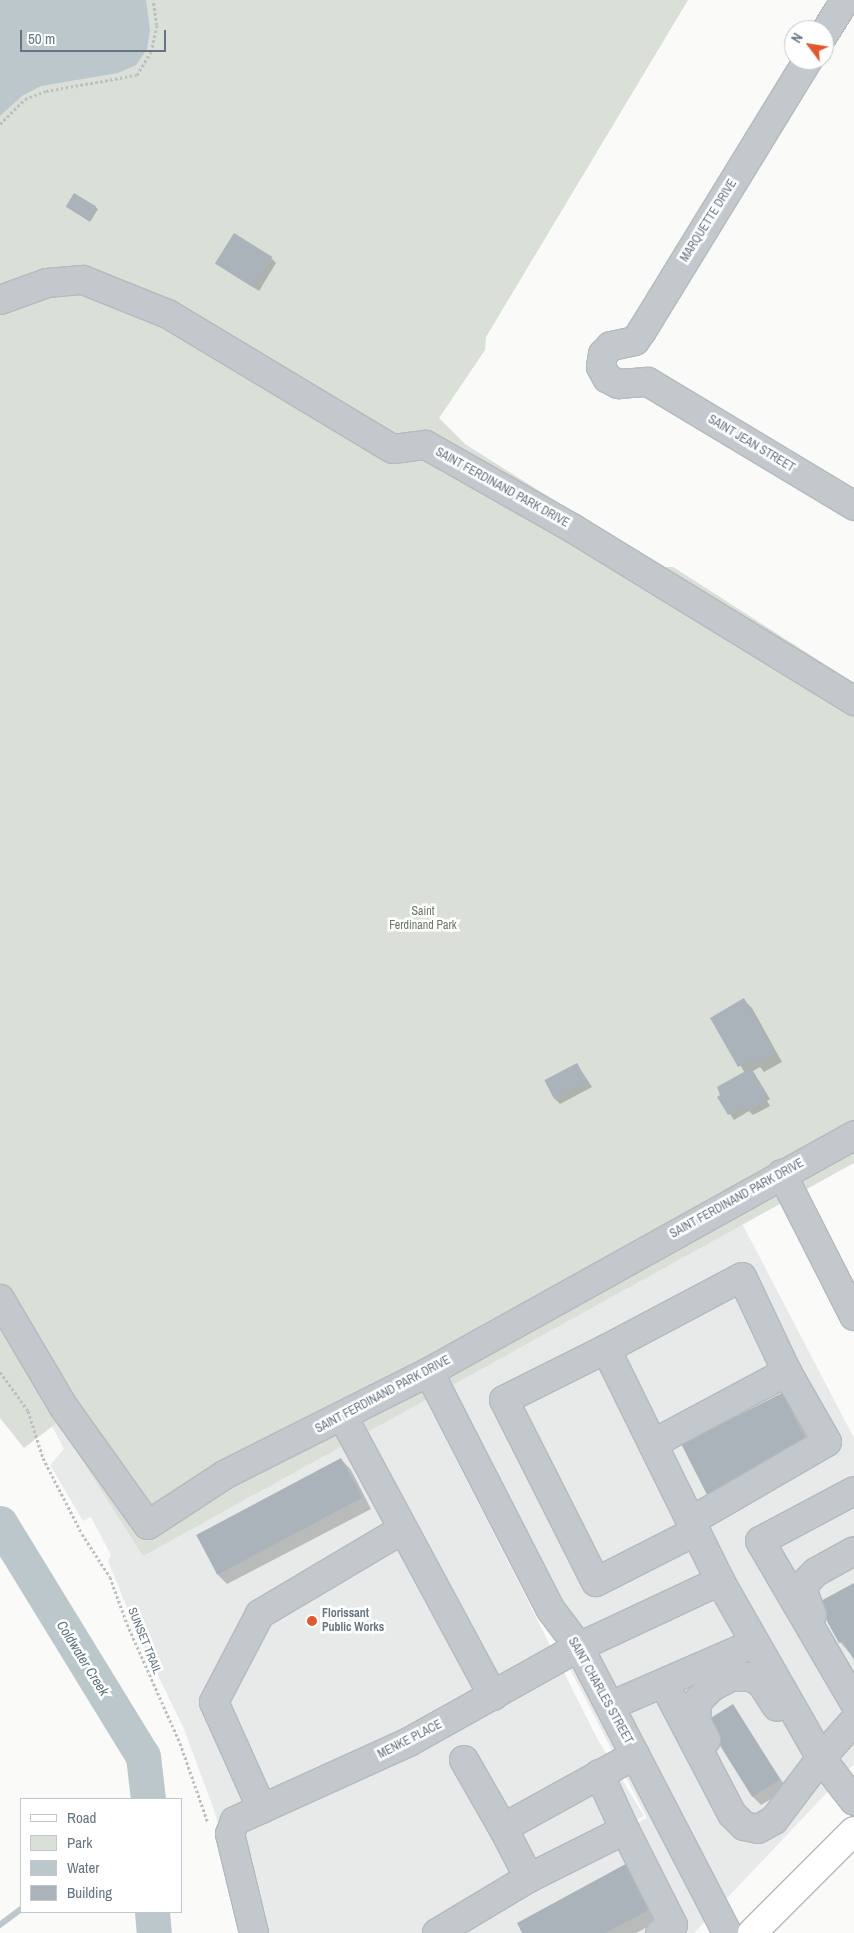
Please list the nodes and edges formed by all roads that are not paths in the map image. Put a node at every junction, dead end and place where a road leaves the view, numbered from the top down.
1 (845, 0) edge
2 (833, 20) edge
3 (802, 70) edge
4 (0, 300) edge
5 (635, 340) junction
6 (648, 382) junction
7 (853, 504) edge
8 (854, 701) edge
9 (854, 1135) edge
10 (782, 1174) junction
11 (0, 1299) edge
12 (854, 1316) edge
13 (606, 1349) junction
14 (429, 1372) junction
15 (787, 1372) junction
16 (343, 1417) junction
17 (654, 1443) junction
18 (854, 1491) edge
19 (694, 1526) junction
20 (403, 1529) junction
21 (854, 1551) edge
22 (720, 1581) junction
23 (755, 1643) junction
24 (580, 1647) junction
25 (826, 1653) junction
26 (664, 1684) junction
27 (493, 1696) junction
28 (854, 1702) edge
29 (610, 1706) junction
30 (854, 1721) edge
31 (800, 1722) junction
32 (635, 1754) junction
33 (821, 1758) junction
34 (464, 1760) dead end
35 (599, 1774) junction
36 (854, 1801) edge
37 (262, 1809) junction
38 (744, 1826) junction
39 (503, 1828) junction
40 (625, 1830) junction
41 (854, 1831) edge
42 (530, 1878) junction
43 (254, 1933) edge
44 (437, 1933) edge
45 (660, 1933) edge
46 (726, 1933) edge
47 (752, 1933) edge

1 - 2 street
3 - 5 street, MARQUETTE DRIVE
4 - 8 street, SAINT FERDINAND PARK DRIVE
5 - 6 street
5 - 6 street
6 - 7 street, SAINT JEAN STREET
9 - 10 street, SAINT FERDINAND PARK DRIVE
10 - 12 street
10 - 14 street, SAINT FERDINAND PARK DRIVE
11 - 16 street, SAINT FERDINAND PARK DRIVE
13 - 15 street
13 - 17 street
13 - 19 street
14 - 16 street, SAINT FERDINAND PARK DRIVE
14 - 24 street, SAINT CHARLES STREET
15 - 17 street
15 - 19 street
16 - 20 street
17 - 19 street
18 - 25 street
19 - 22 street
20 - 27 street
20 - 37 street
21 - 25 street
22 - 23 street
22 - 24 street, MENKE PLACE
23 - 26 street
23 - 31 street
24 - 27 street, MENKE PLACE
24 - 29 street, SAINT CHARLES STREET
25 - 28 street
26 - 29 street
26 - 38 street
27 - 37 street, MENKE PLACE
29 - 32 street, SAINT CHARLES STREET
30 - 33 street
31 - 33 street
31 - 38 street
32 - 35 street
32 - 46 street, SAINT CHARLES STREET
33 - 36 street
33 - 38 street
34 - 39 street
35 - 39 street
35 - 40 street
37 - 43 street, MENKE PLACE
39 - 42 street
40 - 42 street
40 - 45 street
41 - 47 main road
42 - 44 street

